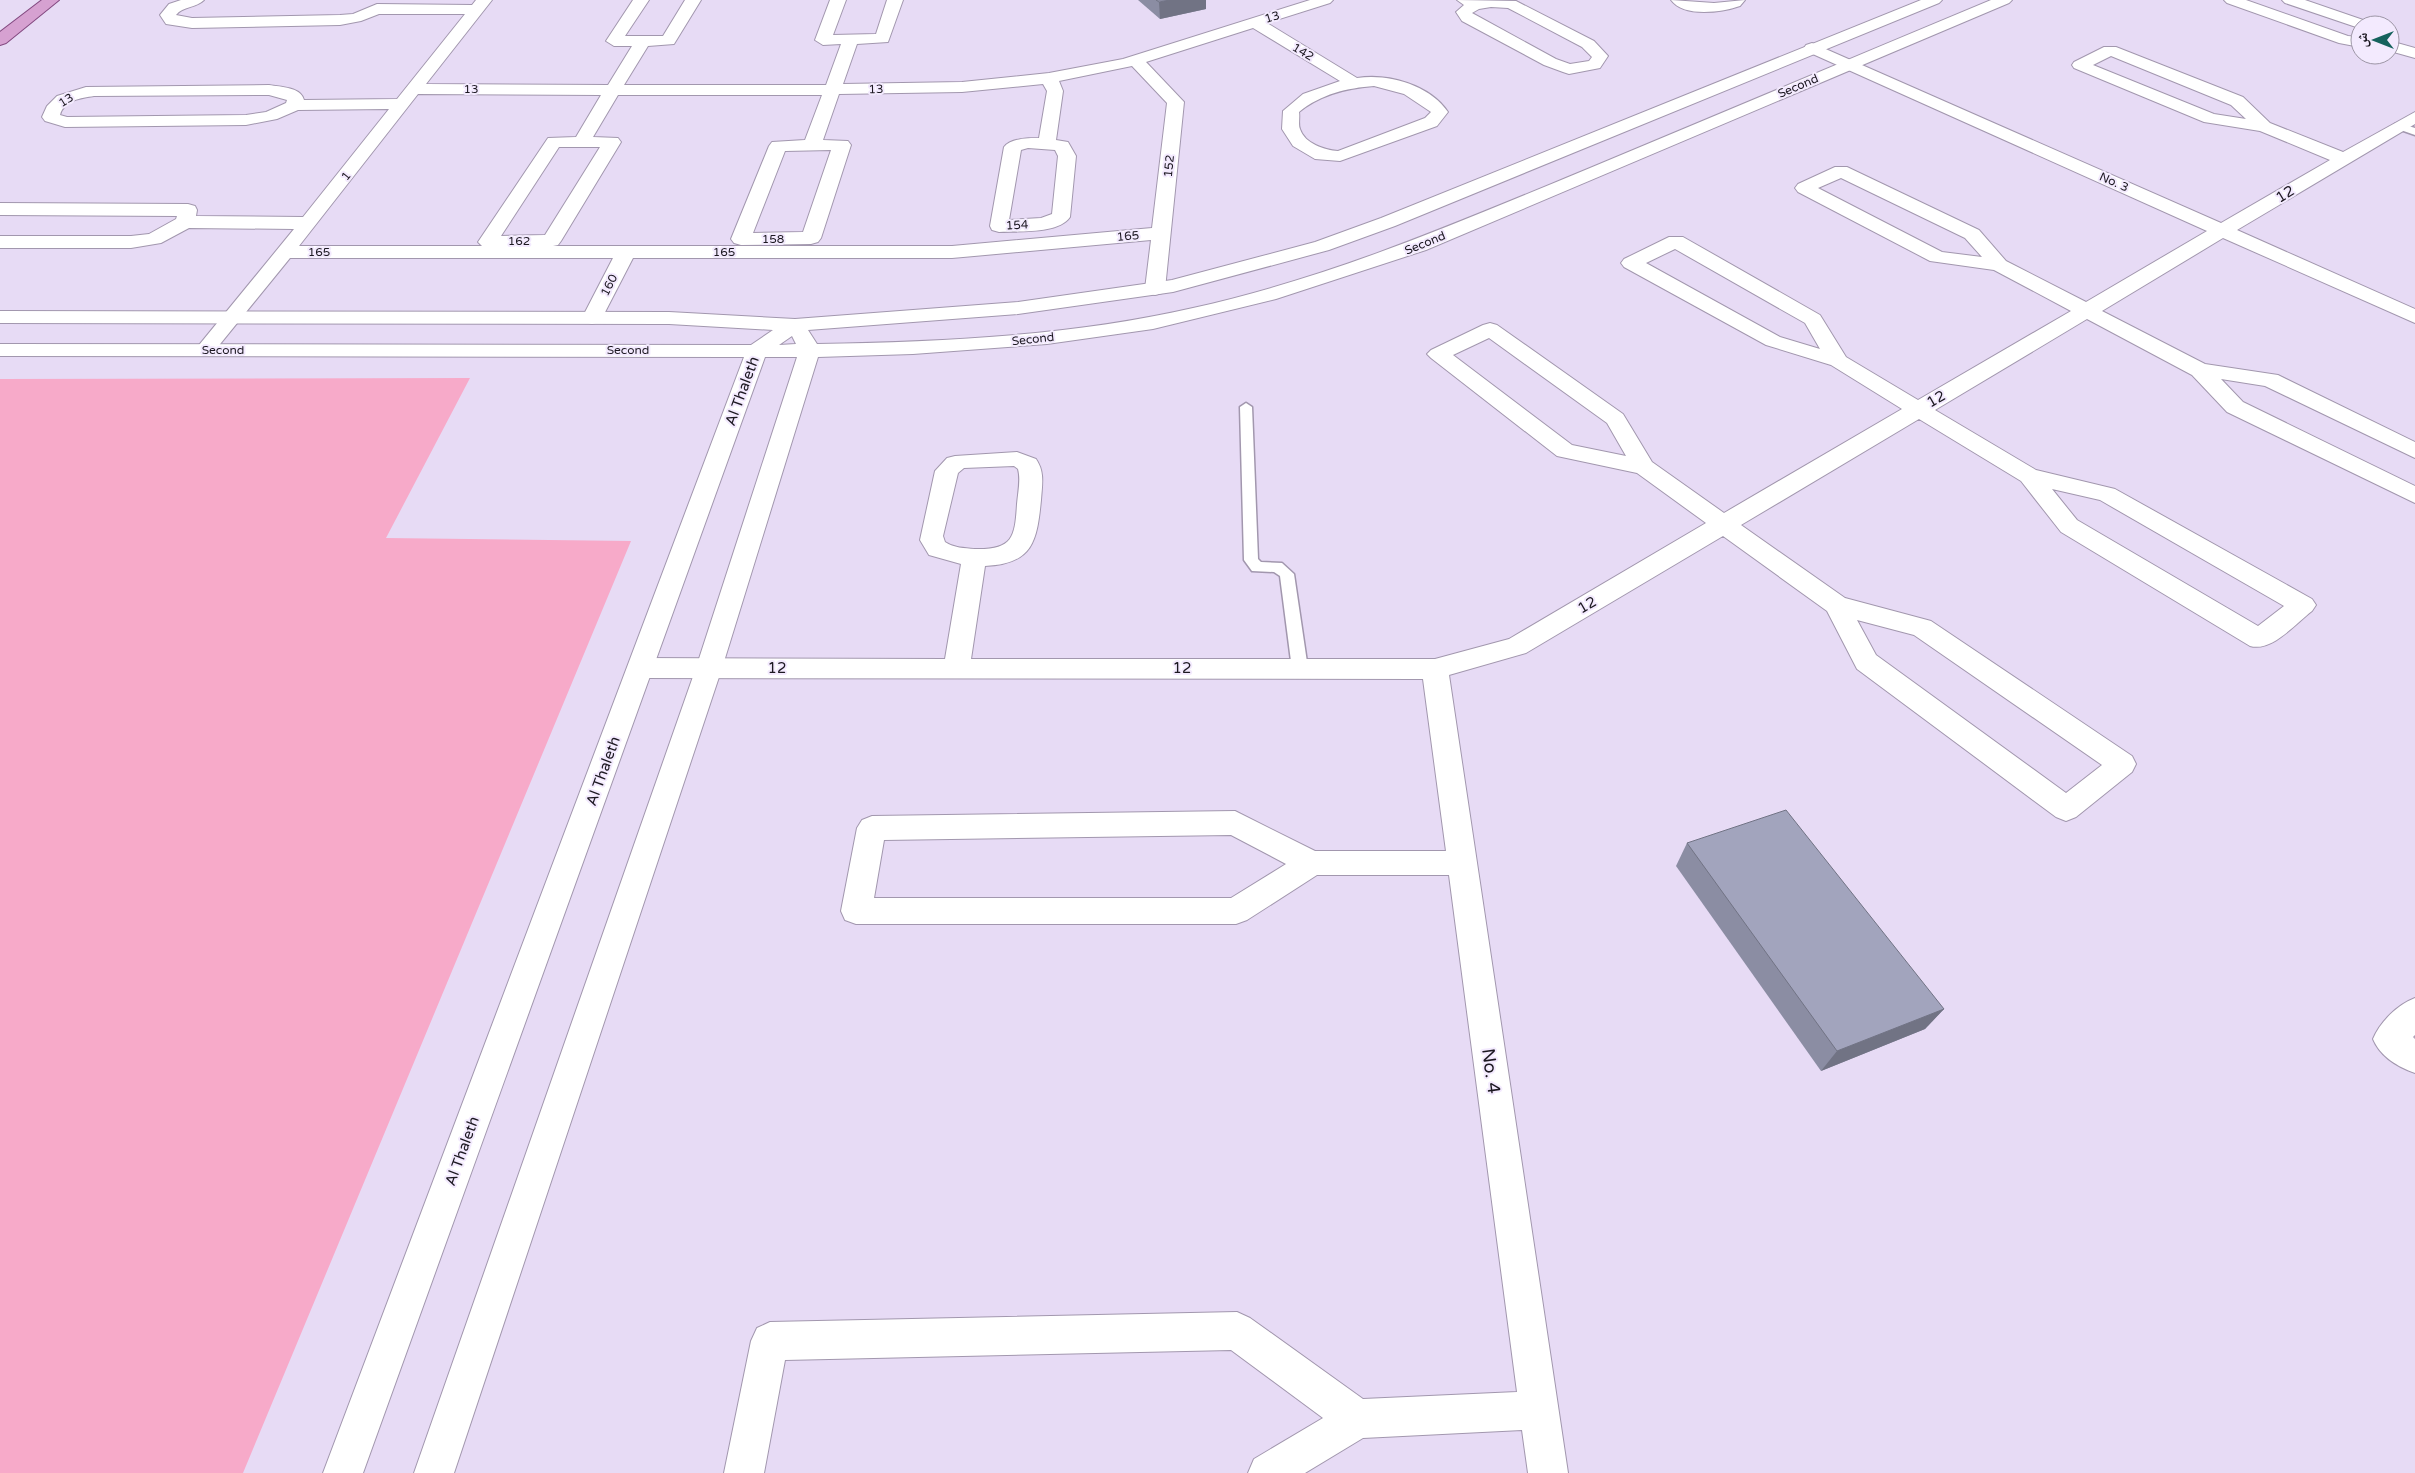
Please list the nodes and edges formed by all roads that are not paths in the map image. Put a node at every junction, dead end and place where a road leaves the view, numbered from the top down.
1 (51, 0) edge
2 (196, 0) edge
3 (642, 0) edge
4 (693, 0) edge
5 (838, 0) edge
6 (895, 0) edge
7 (1325, 0) edge
8 (1679, 0) edge
9 (1737, 0) edge
10 (1934, 0) edge
11 (2004, 0) edge
12 (2232, 0) edge
13 (2290, 0) edge
14 (1470, 2) edge
15 (377, 4) edge
16 (480, 5) edge
17 (2350, 20) edge
18 (1254, 22) junction
19 (0, 40) edge
20 (851, 40) junction
21 (643, 41) junction
22 (2350, 41) edge
23 (1812, 48) junction
24 (2400, 48) edge
25 (2415, 53) edge
26 (1135, 60) junction
27 (1849, 64) junction
28 (1049, 78) junction
29 (1353, 82) junction
30 (415, 89) junction
31 (613, 90) junction
32 (834, 90) junction
33 (403, 104) junction
34 (294, 105) junction
35 (2410, 125) edge
36 (2264, 127) junction
37 (581, 142) junction
38 (1047, 143) junction
39 (812, 145) junction
40 (2344, 158) junction
41 (0, 209) edge
42 (185, 222) junction
43 (308, 223) junction
44 (2223, 231) junction
45 (1162, 233) junction
46 (0, 242) edge
47 (285, 252) junction
48 (626, 252) junction
49 (1999, 266) junction
50 (1155, 289) junction
51 (2087, 311) junction
52 (0, 317) edge
53 (2415, 317) edge
54 (232, 318) junction
55 (592, 318) junction
56 (795, 324) junction
57 (0, 350) edge
58 (205, 350) junction
59 (757, 350) junction
60 (810, 350) junction
61 (1838, 361) junction
62 (2200, 370) junction
63 (1246, 408) dead end
64 (1920, 409) junction
65 (2415, 451) edge
66 (1644, 467) junction
67 (2029, 476) junction
68 (2415, 495) edge
69 (1724, 524) junction
70 (974, 557) junction
71 (1837, 605) junction
72 (957, 667) junction
73 (641, 668) junction
74 (710, 668) junction
75 (1300, 669) junction
76 (1435, 669) junction
77 (1312, 863) junction
78 (1462, 863) junction
79 (2415, 1013) edge
80 (2415, 1058) edge
81 (1539, 1410) junction
82 (1358, 1419) junction
83 (343, 1473) edge
84 (434, 1473) edge
85 (744, 1473) edge
86 (1268, 1473) edge
87 (1548, 1473) edge

1 - 19 main road
2 - 15 street
3 - 21 street
4 - 21 street
5 - 20 street
6 - 20 street
7 - 18 street, 13
8 - 9 street
10 - 23 street, Second
11 - 27 street, Second
12 - 22 street
13 - 17 street
14 - 14 street
15 - 16 street
16 - 30 street, 1
18 - 26 street, 13
18 - 29 street, 142
20 - 32 street
21 - 31 street
23 - 27 street, No. 3
23 - 50 street, Second
24 - 25 street
26 - 28 street, 13
26 - 45 street, 152
27 - 44 street, No. 3
27 - 60 street, Second
28 - 32 street, 13
28 - 38 street
29 - 29 street
30 - 31 street, 13
30 - 33 street, 1
31 - 32 street, 13
31 - 37 street
32 - 39 street
33 - 34 street, 13
33 - 43 street, 1
34 - 34 street, 13
35 - 40 street, 12
36 - 36 street
36 - 40 street
37 - 37 street, 162
38 - 38 street, 154
39 - 39 street, 158
40 - 44 street, 12
41 - 42 street
42 - 43 street
42 - 46 street
43 - 47 street, 1
44 - 51 street, 12
44 - 53 street, No. 3
45 - 48 street, 165
45 - 50 street, 152
47 - 48 street, 165
47 - 54 street, 1
48 - 55 street, 160
49 - 49 street
49 - 51 street
50 - 56 street, Second
51 - 62 street
51 - 64 street, 12
52 - 54 street, Second
54 - 55 street, Second
54 - 58 street, 1
55 - 56 street, Second
56 - 59 street, Al Thaleth
56 - 60 street
57 - 58 street, Second
58 - 59 street, Second
59 - 60 street, Second
59 - 73 street, Al Thaleth
60 - 74 street
61 - 61 street
61 - 64 street
62 - 65 street
62 - 68 street
63 - 75 lane
64 - 67 street
64 - 69 street, 12
66 - 66 street
66 - 69 street
67 - 67 street
69 - 71 street
69 - 76 street, 12
70 - 70 street
70 - 72 street
71 - 71 street
72 - 74 street, 12
72 - 75 street, 12
73 - 74 street, 12
73 - 83 street, Al Thaleth
74 - 84 street
75 - 76 street, 12
76 - 78 street, No. 4
77 - 77 street
77 - 78 street
78 - 81 street, No. 4
79 - 80 street
81 - 82 street
81 - 87 street, No. 4
82 - 85 street
82 - 86 street

